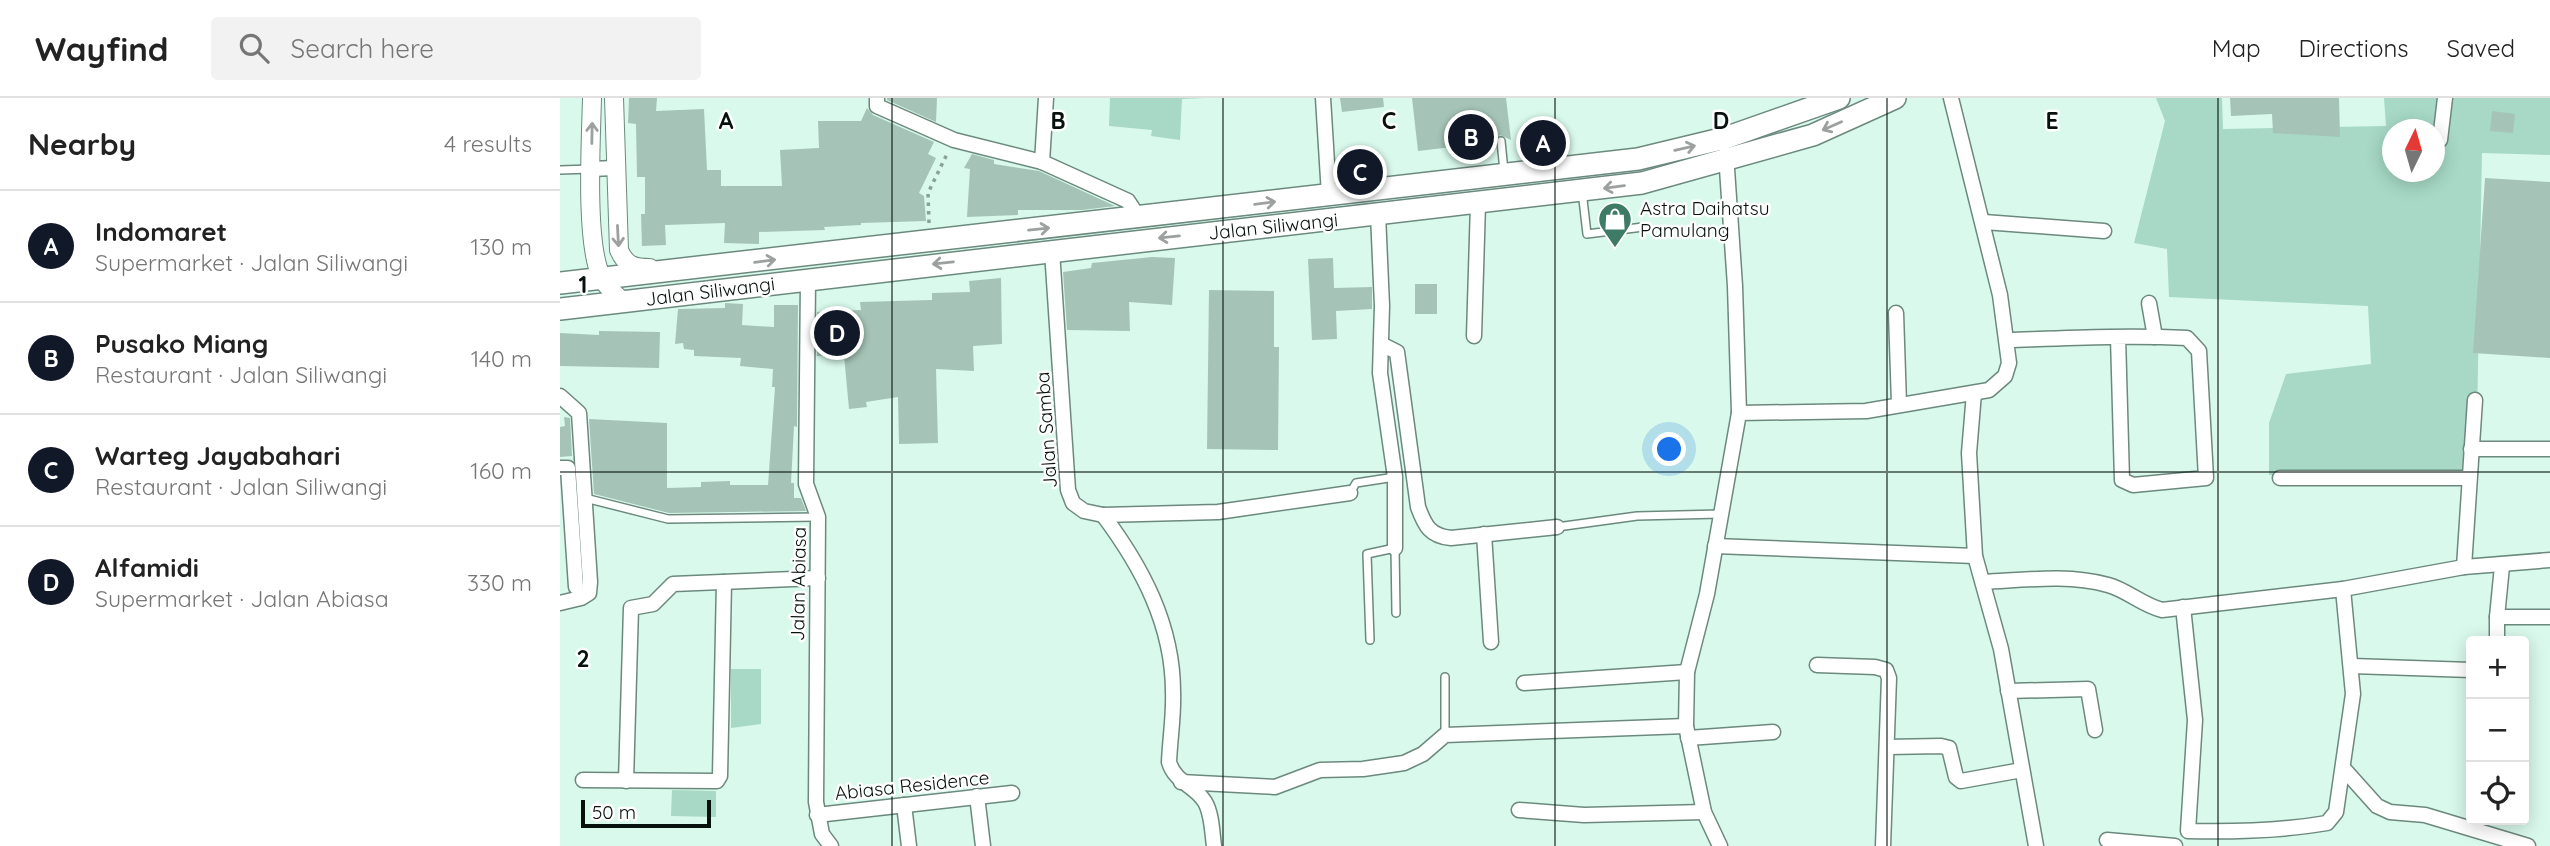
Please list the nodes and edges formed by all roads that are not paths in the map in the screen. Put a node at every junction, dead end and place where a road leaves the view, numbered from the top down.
1 (592, 98) edge
2 (614, 98) edge
3 (877, 98) edge
4 (1046, 98) edge
5 (1323, 98) edge
6 (1839, 98) edge
7 (1895, 98) edge
8 (1951, 98) edge
9 (2445, 98) edge
10 (2442, 119) edge
11 (1725, 138) junction
12 (1501, 141) dead end
13 (1042, 162) junction
14 (1727, 162) junction
15 (614, 168) junction
16 (591, 169) junction
17 (560, 170) edge
18 (1504, 175) junction
19 (1581, 191) junction
20 (1329, 195) junction
21 (1478, 204) junction
22 (1378, 214) junction
23 (1139, 218) junction
24 (1983, 222) junction
25 (1643, 227) dead end
26 (2105, 231) dead end
27 (1052, 251) junction
28 (697, 269) junction
29 (601, 279) junction
30 (808, 279) junction
31 (560, 283) edge
32 (621, 301) junction
33 (2149, 303) dead end
34 (560, 309) edge
35 (1896, 313) dead end
36 (1474, 336) dead end
37 (2118, 337) junction
38 (2155, 337) junction
39 (2007, 340) junction
40 (1383, 345) junction
41 (1975, 393) junction
42 (560, 396) edge
43 (2475, 400) dead end
44 (1899, 404) junction
45 (1739, 413) junction
46 (2471, 449) junction
47 (2550, 449) edge
48 (560, 468) edge
49 (1395, 477) junction
50 (2280, 478) dead end
51 (2469, 478) junction
52 (1350, 493) joint
53 (585, 498) junction
54 (1721, 514) junction
55 (1103, 515) junction
56 (818, 517) junction
57 (1558, 527) joint
58 (1484, 534) junction
59 (1715, 546) junction
60 (1395, 548) junction
61 (1975, 556) junction
62 (2550, 560) edge
63 (2502, 566) junction
64 (2464, 567) junction
65 (818, 578) junction
66 (724, 582) junction
67 (1984, 582) junction
68 (576, 587) dead end
69 (2343, 589) junction
70 (560, 603) edge
71 (2183, 607) junction
72 (1395, 613) dead end
73 (2497, 617) junction
74 (2550, 617) edge
75 (2497, 636) edge
76 (1370, 640) dead end
77 (1491, 642) dead end
78 (1817, 665) dead end
79 (2352, 666) junction
80 (2466, 670) edge
81 (1687, 672) junction
82 (1444, 677) dead end
83 (1524, 684) dead end
84 (2008, 691) junction
85 (2095, 730) dead end
86 (1687, 732) junction
87 (1773, 733) dead end
88 (1445, 735) junction
89 (1887, 747) junction
90 (2343, 768) junction
91 (2022, 770) junction
92 (583, 780) dead end
93 (626, 781) junction
94 (1181, 782) junction
95 (1012, 793) dead end
96 (977, 796) junction
97 (904, 805) junction
98 (1519, 810) dead end
99 (1704, 811) junction
100 (817, 815) junction
101 (2107, 840) dead end
102 (831, 846) edge
103 (909, 846) edge
104 (983, 846) edge
105 (1214, 846) edge
106 (1720, 846) edge
107 (1883, 846) edge
108 (2036, 846) edge
109 (2175, 846) edge
110 (2528, 846) edge

16 -> 1 street
2 - 15 street
3 - 13 street
4 - 13 street
5 - 20 street
6 - 11 main road, Jalan Siliwangi
7 -> 14 main road, Jalan Siliwangi
8 - 24 street
9 - 10 street
11 - 14 street
18 -> 11 main road, Jalan Siliwangi
12 - 18 lane
13 - 23 street
14 -> 19 main road, Jalan Siliwangi
14 - 45 street
15 - 16 street
15 -> 28 street
16 - 17 lane
16 - 29 street
18 - 20 main road, Jalan Siliwangi
19 - 21 main road, Jalan Siliwangi
19 - 25 lane
23 -> 20 main road, Jalan Siliwangi
21 - 22 main road, Jalan Siliwangi
21 - 36 street
22 -> 27 main road, Jalan Siliwangi
22 - 40 street
28 -> 23 main road, Jalan Siliwangi
24 - 26 street
24 - 39 street
27 -> 30 main road, Jalan Siliwangi
27 - 55 street, Jalan Samba
28 - 29 main road, Jalan Siliwangi
29 - 31 main road
29 - 32 street, Jalan Siliwangi
30 - 32 main road, Jalan Siliwangi
30 - 56 street, Jalan Abiasa
32 - 34 main road
33 - 38 street
35 - 44 street
37 - 38 street
37 - 38 street
37 - 39 street
39 - 41 street
40 - 49 street
40 - 58 street
41 - 44 street
41 - 61 street
42 - 53 street
43 - 46 street
44 - 45 street
45 - 54 street
46 - 47 street
46 - 51 street
48 - 68 street
49 - 52 lane
49 - 60 street
50 - 51 street
51 - 64 street
52 - 55 street
53 - 56 lane
53 - 70 street
54 - 57 lane
54 - 59 street
55 - 94 street, Jalan Samba
56 - 65 street, Jalan Abiasa
57 - 58 street
58 - 77 street
59 - 61 street
59 - 81 street
60 - 72 lane
60 - 76 lane
61 - 67 street
62 - 63 street
63 - 64 street
63 - 73 street
64 - 69 street
65 - 66 street
65 - 100 street, Jalan Abiasa
66 - 93 street
66 - 93 street
67 - 71 street
67 - 84 street
69 - 71 street
69 - 79 street
71 - 90 street
73 - 74 street
73 - 75 street
78 - 89 street
79 - 80 street
79 - 90 street
81 - 83 street
81 - 86 street
82 - 88 lane
84 - 85 street
84 - 91 street
86 - 87 street
86 - 88 street
86 - 99 street
88 - 94 street
89 - 91 street
89 - 107 street
90 - 110 street
91 - 108 street
92 - 93 street
94 - 105 street, Jalan Samba
95 - 96 street, Abiasa Residence
96 - 97 street, Abiasa Residence
96 - 104 street
97 - 100 street, Abiasa Residence
97 - 103 street
98 - 99 street
99 - 106 street
100 - 102 street, Jalan Abiasa
101 - 109 street

